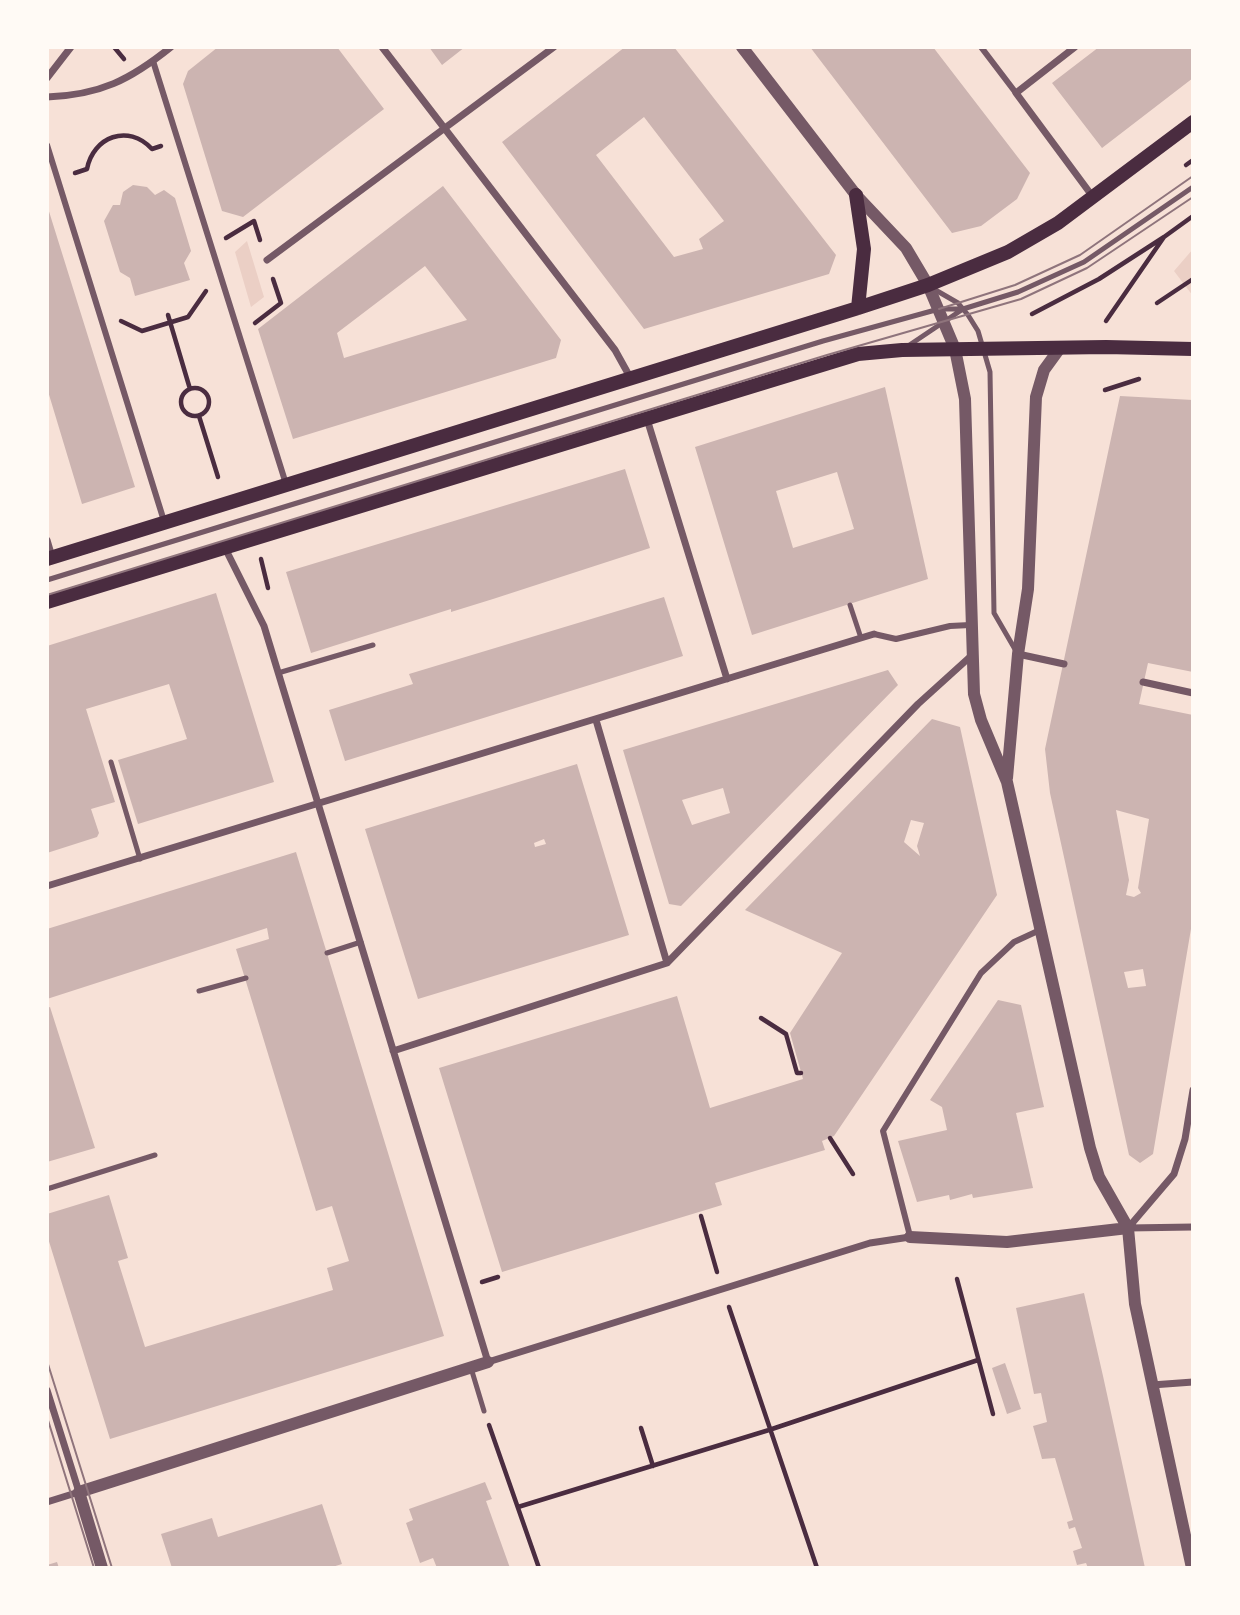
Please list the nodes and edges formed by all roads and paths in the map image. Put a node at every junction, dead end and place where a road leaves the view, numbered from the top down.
1 (71, 47) edge
2 (171, 47) edge
3 (382, 47) edge
4 (554, 47) edge
5 (742, 47) edge
6 (981, 47) edge
7 (1075, 47) edge
8 (153, 61) junction
9 (47, 78) edge
10 (1016, 93) junction
11 (47, 97) edge
12 (1193, 122) edge
13 (446, 129) junction
14 (181, 140) junction
15 (47, 145) edge
16 (1193, 160) edge
17 (1186, 165) dead end
18 (58, 178) junction
19 (1193, 187) edge
20 (856, 195) junction
21 (1094, 198) junction
22 (1193, 216) edge
23 (254, 221) dead end
24 (212, 243) junction
25 (267, 260) dead end
26 (221, 270) junction
27 (1193, 279) edge
28 (928, 285) junction
29 (281, 303) dead end
30 (1157, 303) dead end
31 (858, 308) junction
32 (939, 309) junction
33 (963, 309) junction
34 (98, 310) junction
35 (168, 315) dead end
36 (1106, 321) dead end
37 (170, 323) junction
38 (945, 323) junction
39 (241, 334) junction
40 (1060, 348) junction
41 (955, 349) junction
42 (985, 349) junction
43 (1193, 349) edge
44 (902, 350) junction
45 (630, 377) junction
46 (1139, 379) dead end
47 (190, 389) junction
48 (1105, 390) dead end
49 (199, 416) junction
50 (647, 418) junction
51 (218, 477) dead end
52 (286, 484) junction
53 (164, 522) junction
54 (47, 540) edge
55 (225, 548) junction
56 (50, 558) edge
57 (47, 580) edge
58 (47, 602) edge
59 (850, 605) dead end
60 (970, 625) junction
61 (874, 634) joint
62 (861, 638) junction
63 (373, 645) dead end
64 (1018, 654) junction
65 (971, 656) junction
66 (1064, 664) dead end
67 (278, 673) junction
68 (727, 679) junction
69 (1143, 682) dead end
70 (1193, 693) edge
71 (596, 720) junction
72 (111, 762) dead end
73 (1007, 782) junction
74 (317, 806) junction
75 (140, 859) junction
76 (47, 886) edge
77 (1040, 930) junction
78 (361, 943) junction
79 (327, 953) dead end
80 (667, 963) junction
81 (246, 978) dead end
82 (199, 991) dead end
83 (761, 1018) dead end
84 (393, 1051) junction
85 (801, 1073) dead end
86 (1193, 1090) edge
87 (830, 1138) dead end
88 (155, 1155) dead end
89 (853, 1174) dead end
90 (47, 1189) edge
91 (1193, 1227) edge
92 (1128, 1228) junction
93 (910, 1237) junction
94 (957, 1279) dead end
95 (737, 1332) dead end
96 (978, 1360) junction
97 (488, 1362) junction
98 (470, 1367) junction
99 (1193, 1382) edge
100 (1151, 1385) junction
101 (47, 1390) edge
102 (485, 1411) joint
103 (993, 1414) dead end
104 (641, 1428) dead end
105 (769, 1430) junction
106 (653, 1466) junction
107 (79, 1492) junction
108 (47, 1502) edge
109 (518, 1507) junction
110 (102, 1568) edge
111 (539, 1568) edge
112 (817, 1568) edge
113 (1192, 1568) edge

1 - 9 street
2 - 8 street
3 - 13 street
4 - 13 street
5 - 20 street
6 - 10 street
7 - 10 street
8 - 11 street
8 - 14 street
10 - 21 street
12 - 21 main road
13 - 25 street
13 - 45 street
14 - 18 path
14 - 24 street
15 - 18 street
16 - 17 path
18 - 34 street
19 - 33 lane
20 - 28 street
20 - 31 main road
21 - 28 main road
22 - 36 path
23 - 24 path
24 - 26 street
26 - 37 path
26 - 39 street
27 - 30 path
28 - 31 main road
28 - 32 street
28 - 33 lane
29 - 39 path
31 - 45 main road
32 - 33 lane
32 - 38 street
32 - 57 lane
33 - 38 lane
33 - 42 lane
34 - 37 path
34 - 53 street
35 - 37 path
37 - 47 path
38 - 41 street
38 - 44 lane
39 - 52 street
40 - 42 main road
40 - 43 main road
40 - 64 street
41 - 42 main road
41 - 44 main road
41 - 60 street
42 - 64 lane
44 - 50 main road
45 - 52 main road
46 - 48 path
47 - 49 path
47 - 49 path
49 - 51 path
50 - 55 main road
50 - 68 street
52 - 53 main road
53 - 56 main road
54 - 56 street
55 - 58 main road
55 - 67 street
59 - 62 lane
60 - 61 street
60 - 65 street
61 - 62 street
62 - 68 street
63 - 67 lane
64 - 66 street
64 - 73 street
65 - 73 street
65 - 80 street
67 - 74 street
68 - 71 street
69 - 70 street
71 - 74 street
71 - 80 street
72 - 75 lane
73 - 77 street
74 - 75 street
74 - 78 street
75 - 76 street
77 - 92 street
77 - 93 street
78 - 79 lane
78 - 84 street
80 - 84 street
81 - 82 lane
83 - 85 path
84 - 97 street
86 - 92 street
87 - 89 path
88 - 90 lane
91 - 92 street
92 - 93 street
92 - 100 street
93 - 97 street
94 - 96 path
95 - 105 path
96 - 103 path
96 - 105 path
97 - 98 street
98 - 102 lane
98 - 107 street
99 - 100 street
100 - 113 street
101 - 107 street
102 - 109 path
104 - 106 path
105 - 106 path
105 - 112 path
106 - 109 path
107 - 108 street
107 - 110 street
109 - 111 path

